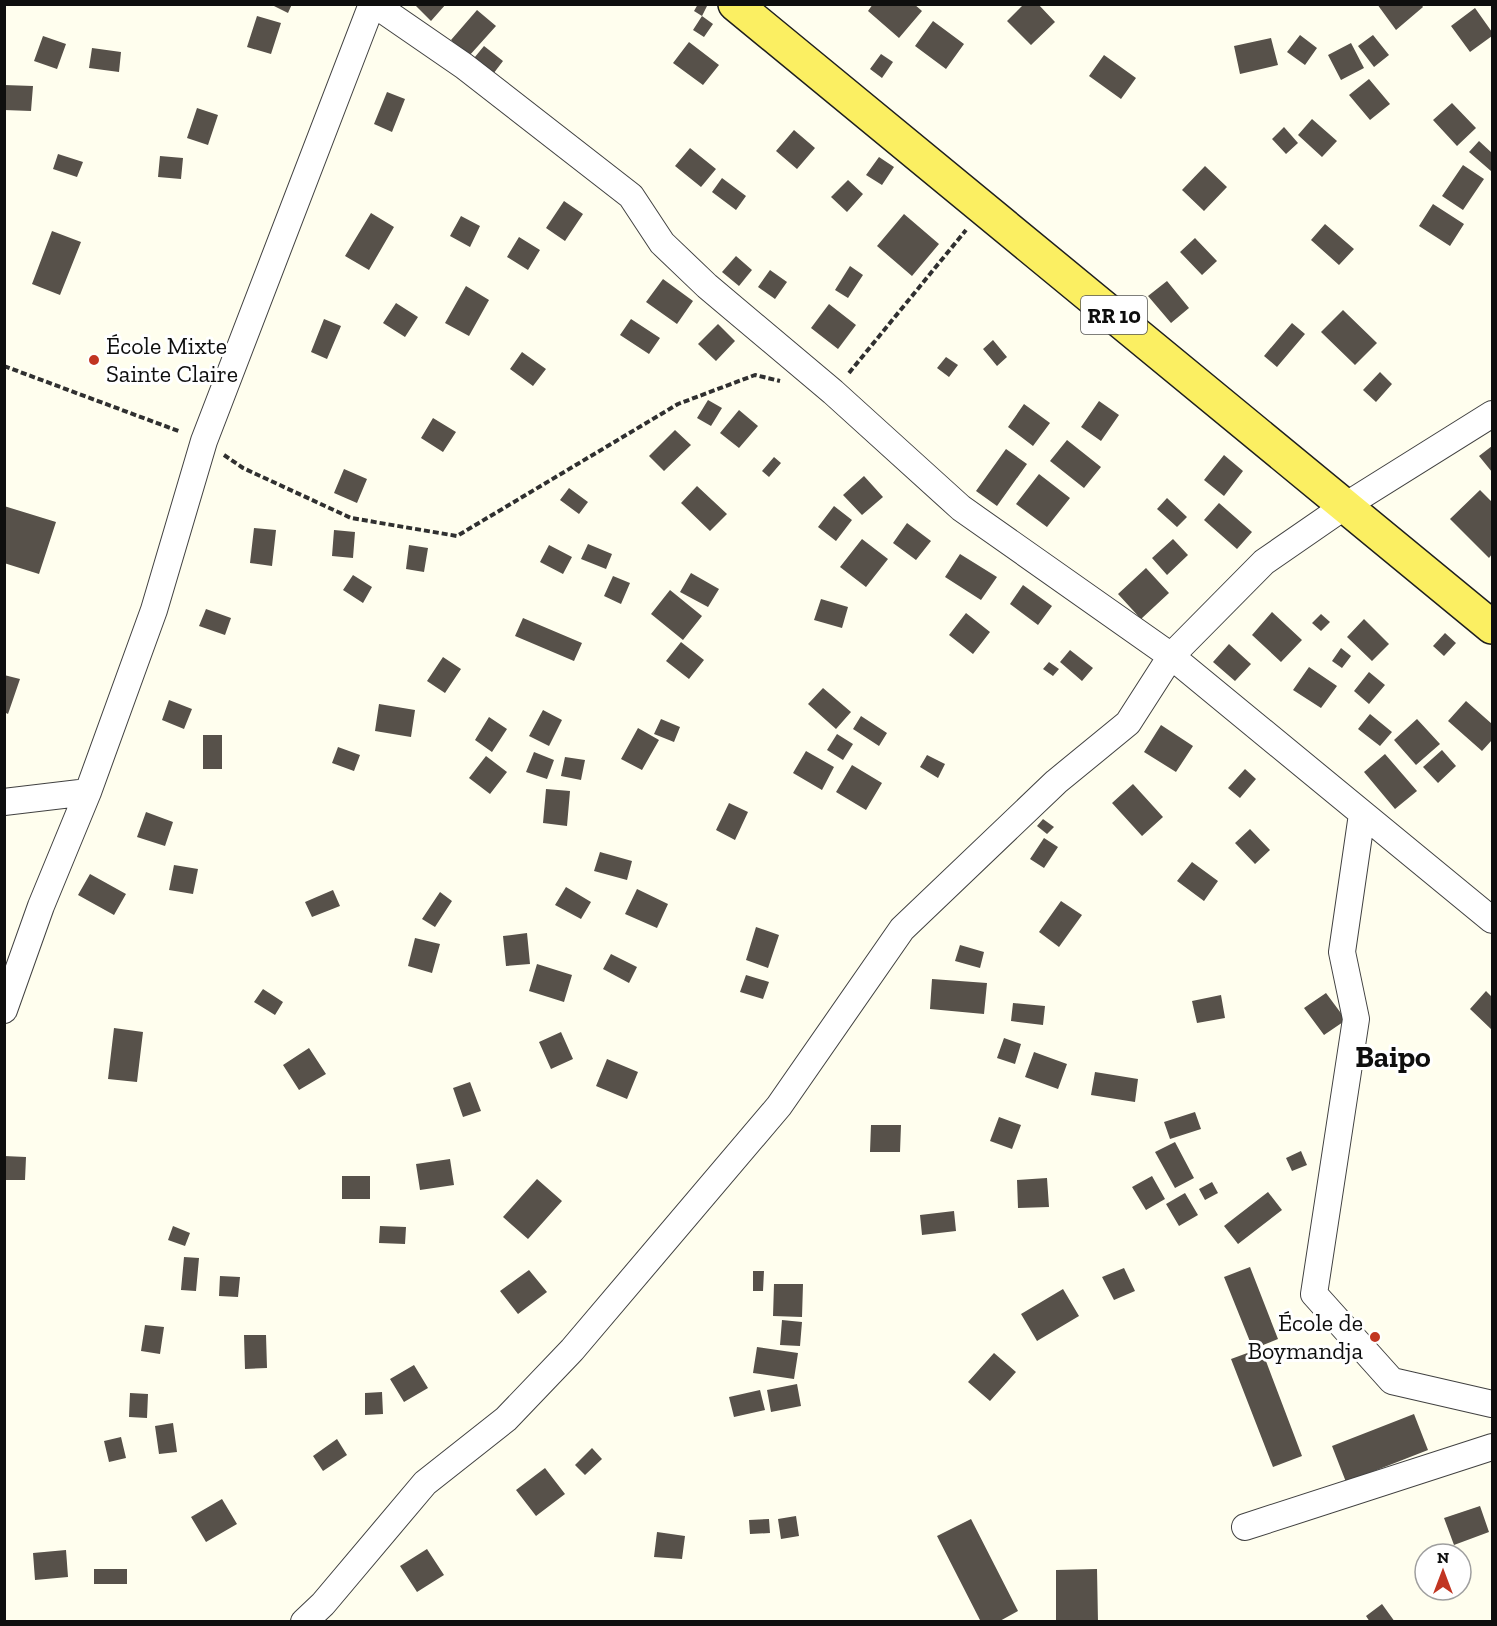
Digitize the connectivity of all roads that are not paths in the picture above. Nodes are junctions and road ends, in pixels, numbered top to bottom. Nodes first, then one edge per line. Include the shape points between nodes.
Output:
1 (373, 4) edge
2 (735, 4) edge
3 (1492, 414) edge
4 (1345, 506) junction
5 (1492, 627) edge
6 (1172, 656) junction
7 (88, 792) junction
8 (4, 802) edge
9 (1362, 814) junction
10 (1492, 920) edge
11 (4, 1010) edge
12 (1492, 1404) edge
13 (1492, 1447) edge
14 (1245, 1527) dead end
15 (304, 1622) edge

1 - 6 street via 464,66 631,196 662,243 707,286 833,392 961,508
1 - 7 street via 204,441 154,610
2 - 4 main road, RR 10
3 - 4 street
4 - 5 main road, RR 10
4 - 6 street via 1264,562
6 - 9 street
6 - 15 street via 1128,723 1039,798 902,929 779,1106 572,1350 506,1419 425,1483
7 - 8 street
7 - 11 street
9 - 10 street
9 - 12 street via 1342,952 1356,1019 1314,1294 1392,1381
13 - 14 street

